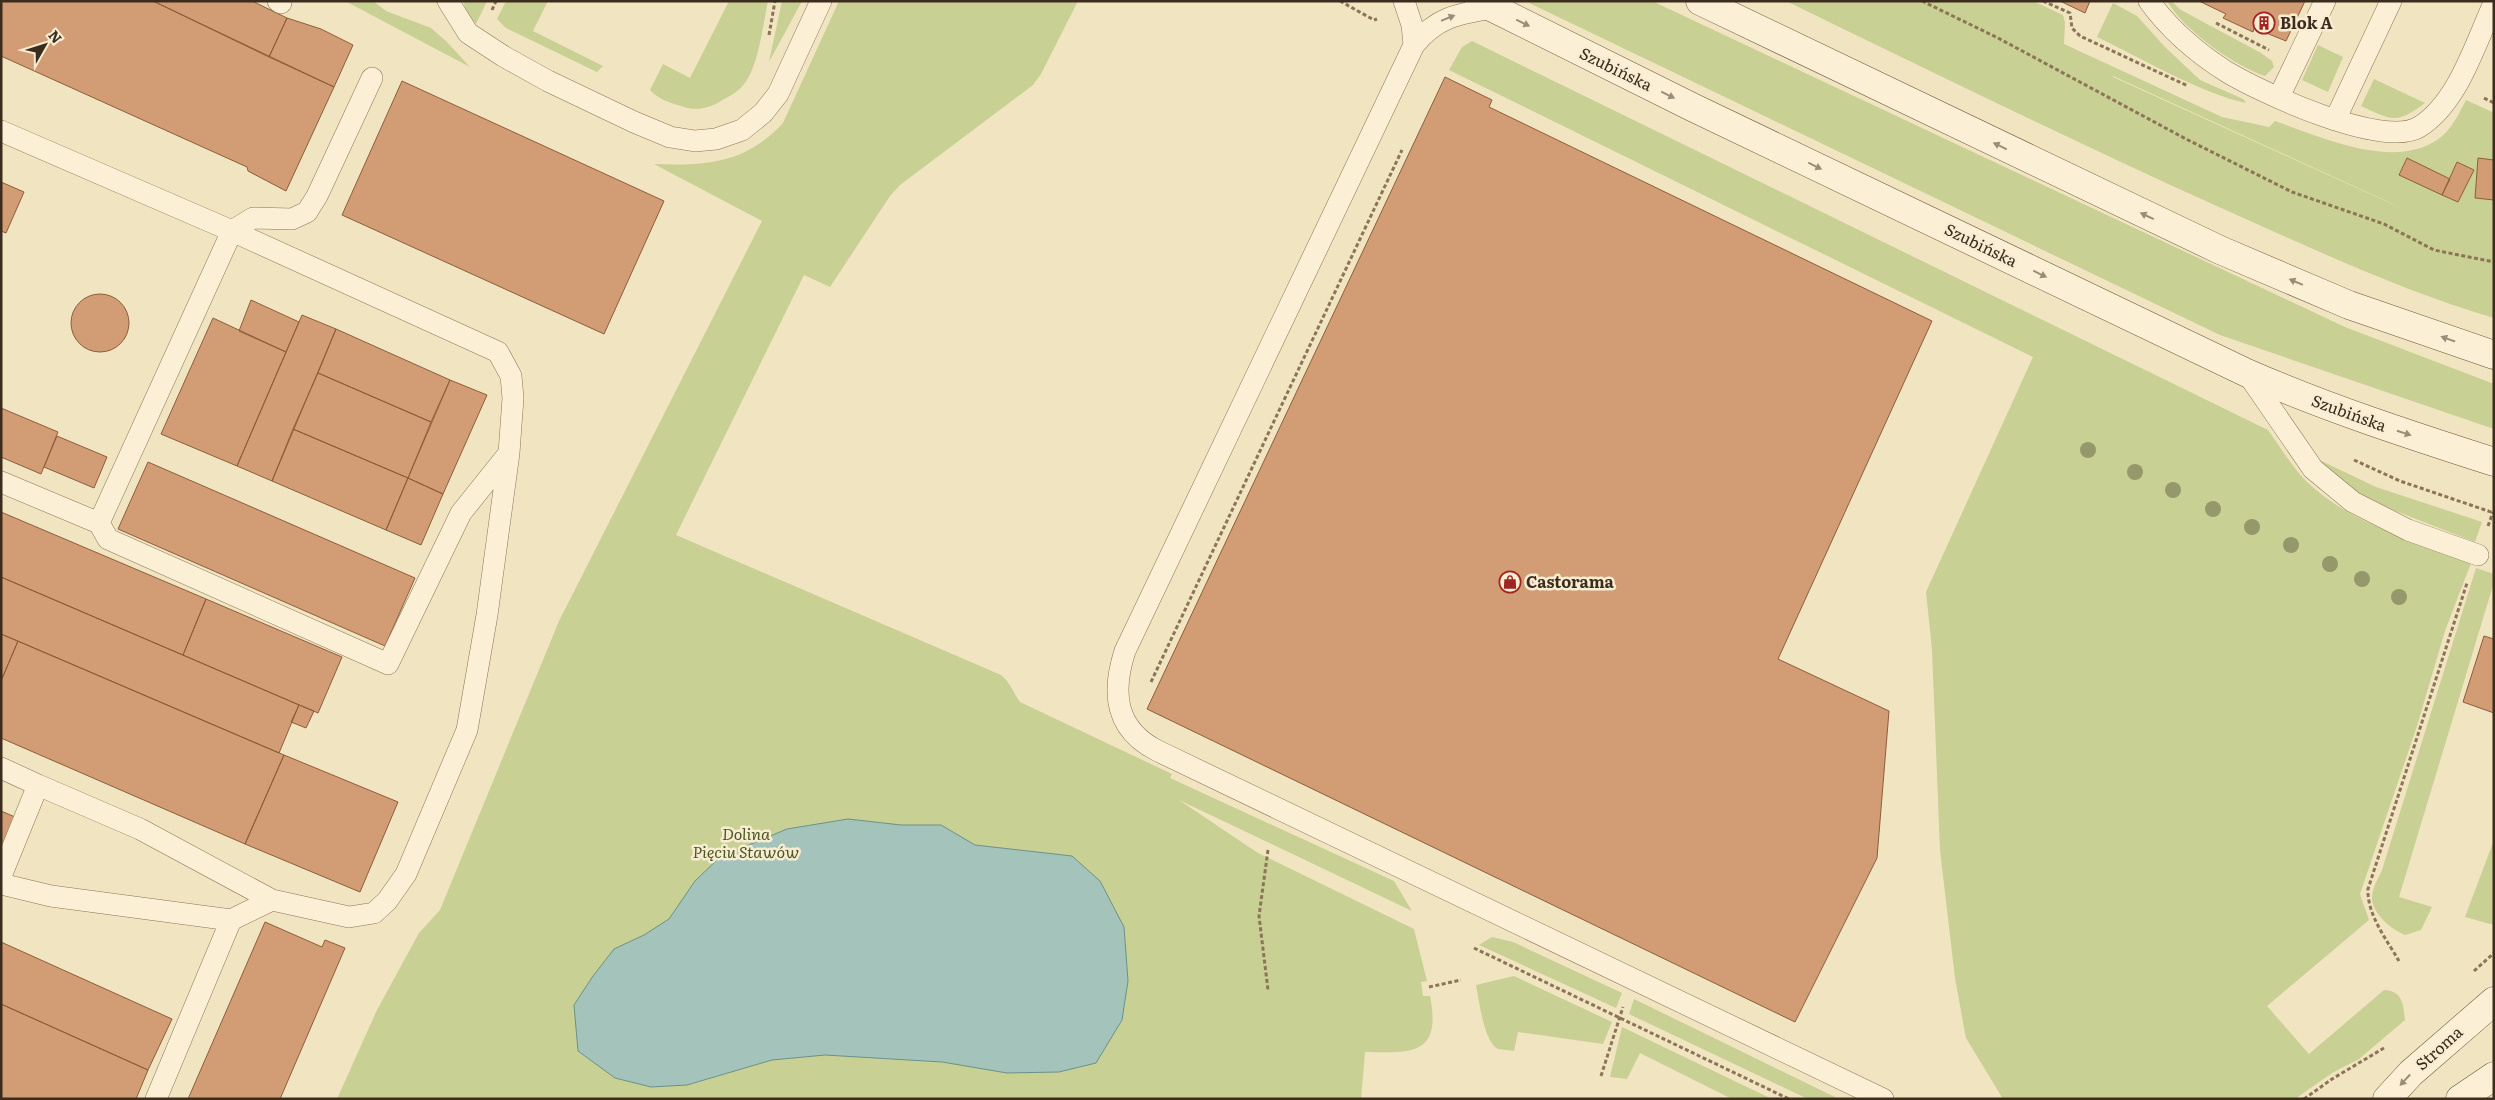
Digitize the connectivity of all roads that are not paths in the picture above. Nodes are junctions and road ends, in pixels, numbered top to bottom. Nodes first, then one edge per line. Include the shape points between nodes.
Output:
1 (448, 1) edge
2 (821, 1) edge
3 (1404, 1) edge
4 (1700, 1) edge
5 (2149, 1) edge
6 (2325, 1) edge
7 (2391, 1) edge
8 (2494, 3) edge
9 (1486, 5) edge
10 (1414, 45) junction
11 (372, 78) dead end
12 (2279, 97) junction
13 (2335, 120) junction
14 (1, 131) edge
15 (232, 231) junction
16 (2494, 355) edge
17 (2247, 373) junction
18 (509, 453) junction
19 (2494, 462) edge
20 (1, 482) edge
21 (99, 523) junction
22 (2478, 555) dead end
23 (1, 768) edge
24 (38, 785) junction
25 (1, 876) edge
26 (1, 884) edge
27 (272, 900) junction
28 (231, 920) junction
29 (2494, 1001) edge
30 (2494, 1076) edge
31 (156, 1099) edge
32 (1883, 1099) edge
33 (2387, 1099) edge
34 (2460, 1099) edge

1 - 2 lane via 468,33 503,56 634,122 670,137 695,141 716,139 742,130 763,112 778,94
3 - 10 lane
16 -> 4 main road via 2349,305 2220,250
5 - 12 lane via 2166,23 2213,62
6 - 12 lane
7 - 13 lane
8 - 13 lane via 2448,100 2431,119 2417,129 2393,133
10 -> 9 lane via 1424,32 1442,20
9 -> 17 main road, Szubińska
10 - 32 lane via 1125,651 1118,672 1124,722 1134,736 1158,751
11 - 15 lane via 307,212 292,219 253,218
12 - 13 lane
14 - 15 lane
15 - 18 lane via 498,352 511,376 513,398
15 - 21 lane
17 -> 19 main road, Szubińska via 2395,430
17 - 22 lane via 2313,469 2353,502 2408,530
18 - 21 lane via 461,513 388,664 108,540
18 - 27 lane via 487,615 467,730 406,874 374,914 348,917
20 - 21 lane
23 - 24 lane
24 - 25 lane
24 - 27 lane via 140,829
26 - 28 lane via 50,896
27 - 28 lane
28 - 31 lane
29 -> 33 main road, Stroma via 2418,1067
30 - 34 main road

